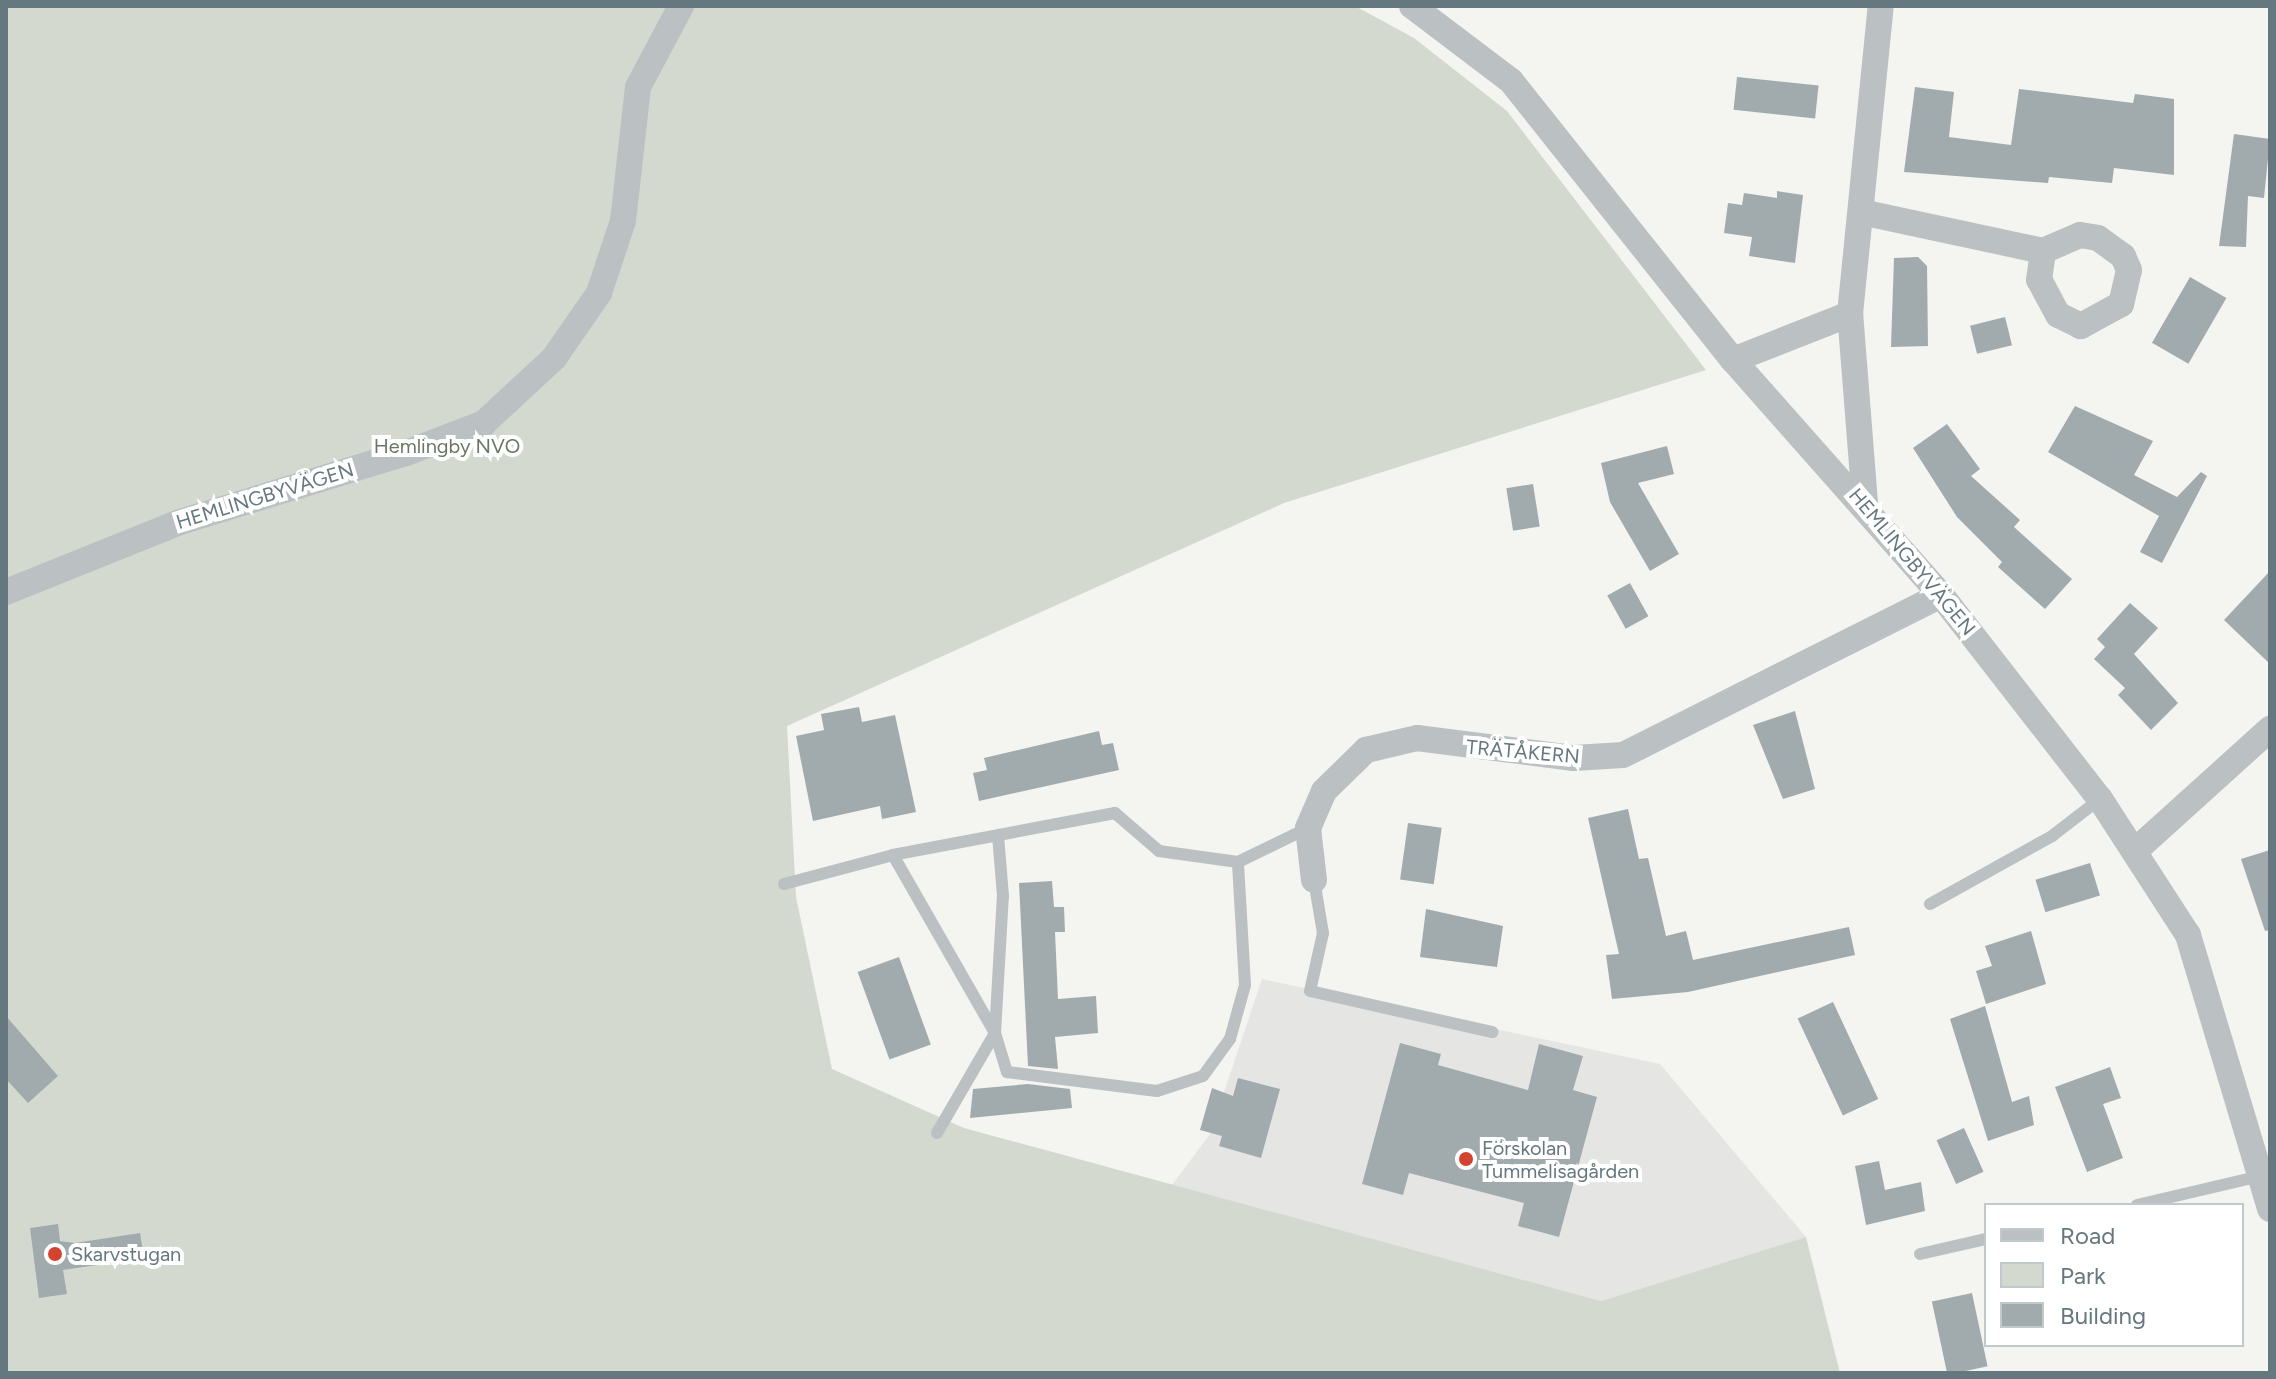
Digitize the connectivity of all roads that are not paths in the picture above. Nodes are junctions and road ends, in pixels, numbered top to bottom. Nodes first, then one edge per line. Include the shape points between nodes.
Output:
1 (681, 6) edge
2 (1412, 6) edge
3 (1881, 6) edge
4 (1861, 212) junction
5 (2043, 251) dead end
6 (1850, 314) junction
7 (1733, 360) junction
8 (1865, 503) junction
9 (6, 592) edge
10 (1941, 595) junction
11 (2270, 729) edge
12 (2100, 799) junction
13 (1308, 828) junction
14 (998, 835) junction
15 (2136, 850) junction
16 (893, 855) junction
17 (1238, 862) junction
18 (1314, 880) joint
19 (784, 884) dead end
20 (1930, 904) dead end
21 (1492, 1032) dead end
22 (995, 1033) junction
23 (937, 1133) dead end
24 (2261, 1176) junction
25 (2146, 1203) edge
26 (2270, 1209) edge
27 (1984, 1239) edge
28 (1920, 1254) dead end

1 - 9 street, HEMLINGBYVÄGEN via 638,87 623,221 599,293 554,358 484,423 406,453 180,522
2 - 7 street, HEMLINGBYVÄGEN via 1511,81
3 - 4 street
4 - 5 street
4 - 6 street
6 - 7 street
6 - 8 street
7 - 8 street, HEMLINGBYVÄGEN
8 - 10 street, HEMLINGBYVÄGEN
10 - 12 street, HEMLINGBYVÄGEN
10 - 13 street, TRÄTÅKERN via 1623,755 1574,758 1417,738 1366,750 1324,791
11 - 15 street
12 - 15 street, HEMLINGBYVÄGEN
12 - 20 lane via 2041,843
13 - 17 lane
13 - 18 street, TRÄTÅKERN
14 - 16 lane
14 - 17 lane via 1115,813 1159,851
14 - 22 lane via 1003,896
15 - 24 street, HEMLINGBYVÄGEN via 2188,935
16 - 19 lane
16 - 22 lane
17 - 22 lane via 1245,985 1230,1039 1203,1076 1157,1091 1007,1072
18 - 21 lane via 1323,933 1310,991
22 - 23 lane
24 - 25 lane
24 - 26 street, HEMLINGBYVÄGEN
27 - 28 lane

